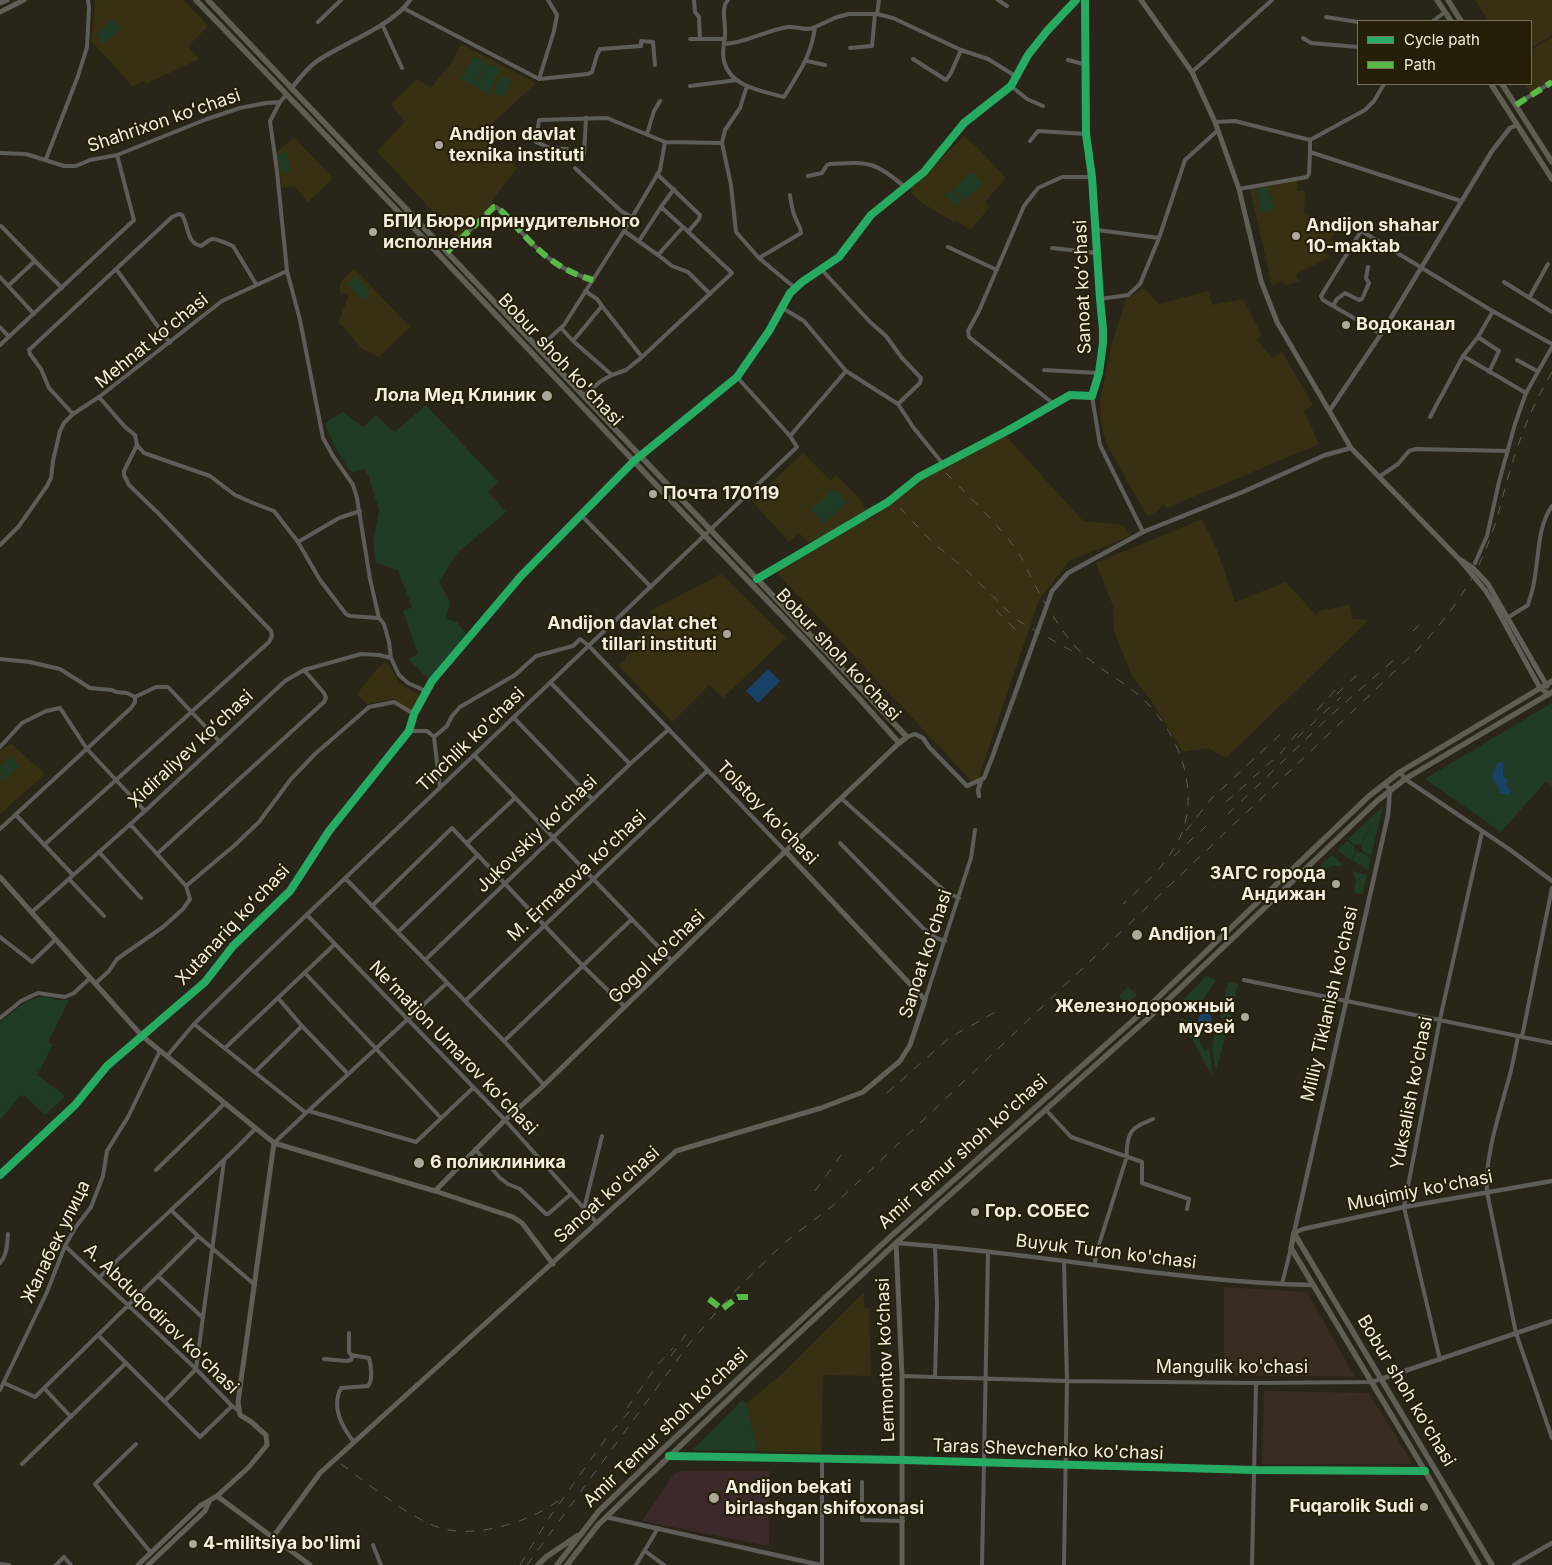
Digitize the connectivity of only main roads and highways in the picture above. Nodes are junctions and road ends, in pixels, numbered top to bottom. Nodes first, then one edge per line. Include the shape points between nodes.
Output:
1 (6, 0) edge
2 (24, 0) edge
3 (196, 0) edge
4 (208, 0) edge
5 (1141, 0) edge
6 (1437, 0) edge
7 (1448, 0) edge
8 (0, 3) edge
9 (0, 12) edge
10 (1450, 20) edge
11 (1460, 20) edge
12 (1492, 85) edge
13 (1503, 85) edge
14 (1525, 119) junction
15 (1517, 125) junction
16 (1552, 162) edge
17 (1551, 175) edge
18 (1505, 618) junction
19 (853, 679) junction
20 (1550, 682) edge
21 (848, 686) junction
22 (1540, 688) junction
23 (1550, 693) edge
24 (870, 696) junction
25 (864, 702) junction
26 (900, 743) junction
27 (786, 852) junction
28 (0, 877) edge
29 (925, 1000) joint
30 (1148, 1007) junction
31 (1154, 1013) junction
32 (274, 1144) junction
33 (435, 1191) junction
34 (890, 1237) junction
35 (896, 1243) junction
36 (553, 1264) junction
37 (217, 1496) junction
38 (210, 1502) junction
39 (581, 1533) junction
40 (274, 1537) junction
41 (143, 1564) edge
42 (310, 1565) edge
43 (538, 1565) edge
44 (557, 1565) edge
45 (567, 1565) edge
46 (902, 1565) edge
47 (1478, 1565) edge
48 (1492, 1565) edge

1 - 8 main road
2 - 9 main road
3 - 21 main road, Bobur shoh ko'chasi
4 - 19 main road, Bobur shoh ko'chasi
5 - 18 main road via 1192,72 1239,189 1270,307 1351,448 1459,559
6 - 10 main road
7 - 11 main road
12 - 15 main road
13 - 14 main road
14 - 15 main road
14 - 16 main road
15 - 17 main road
18 - 20 main road
18 - 22 main road
19 - 21 main road
19 - 24 main road, Bobur shoh ko'chasi
20 - 22 main road
20 - 23 main road
21 - 25 main road, Bobur shoh ko'chasi
22 - 23 main road
22 - 30 main road, Amir Temur shoh ko'chasi via 1384,784 1338,824
23 - 31 main road, Amir Temur shoh ko'chasi via 1390,789
24 - 25 main road
24 - 26 main road, Bobur shoh ko'chasi via 907,737
25 - 26 main road, Bobur shoh ko'chasi
26 - 27 main road, Gogol ko'chasi
27 - 29 main road, Tolstoy ko'chasi
27 - 33 main road, Gogol ko'chasi
28 - 32 main road via 142,1036
29 - 36 main road, Sanoat ko'chasi via 903,1057 863,1092 821,1108 676,1151
30 - 31 main road
30 - 34 main road, Amir Temur shoh ko'chasi
31 - 35 main road, Amir Temur shoh ko'chasi
32 - 33 main road
32 - 37 main road via 238,1410 266,1435 267,1442 248,1467
33 - 36 main road via 522,1223
34 - 35 main road
34 - 39 main road, Amir Temur shoh ko'chasi via 664,1448
35 - 45 main road, Amir Temur shoh ko'chasi via 606,1517
35 - 46 main road, Lermontov ko’chasi via 902,1376
36 - 40 main road, Sanoat ko'chasi via 320,1472
37 - 38 main road
37 - 40 main road
38 - 41 main road via 205,1511
38 - 41 main road via 200,1506
39 - 43 main road
39 - 44 main road, Amir Temur shoh ko'chasi
40 - 42 main road
47 - 48 main road, Bobur shoh ko'chasi via 1291,1248 1294,1233

